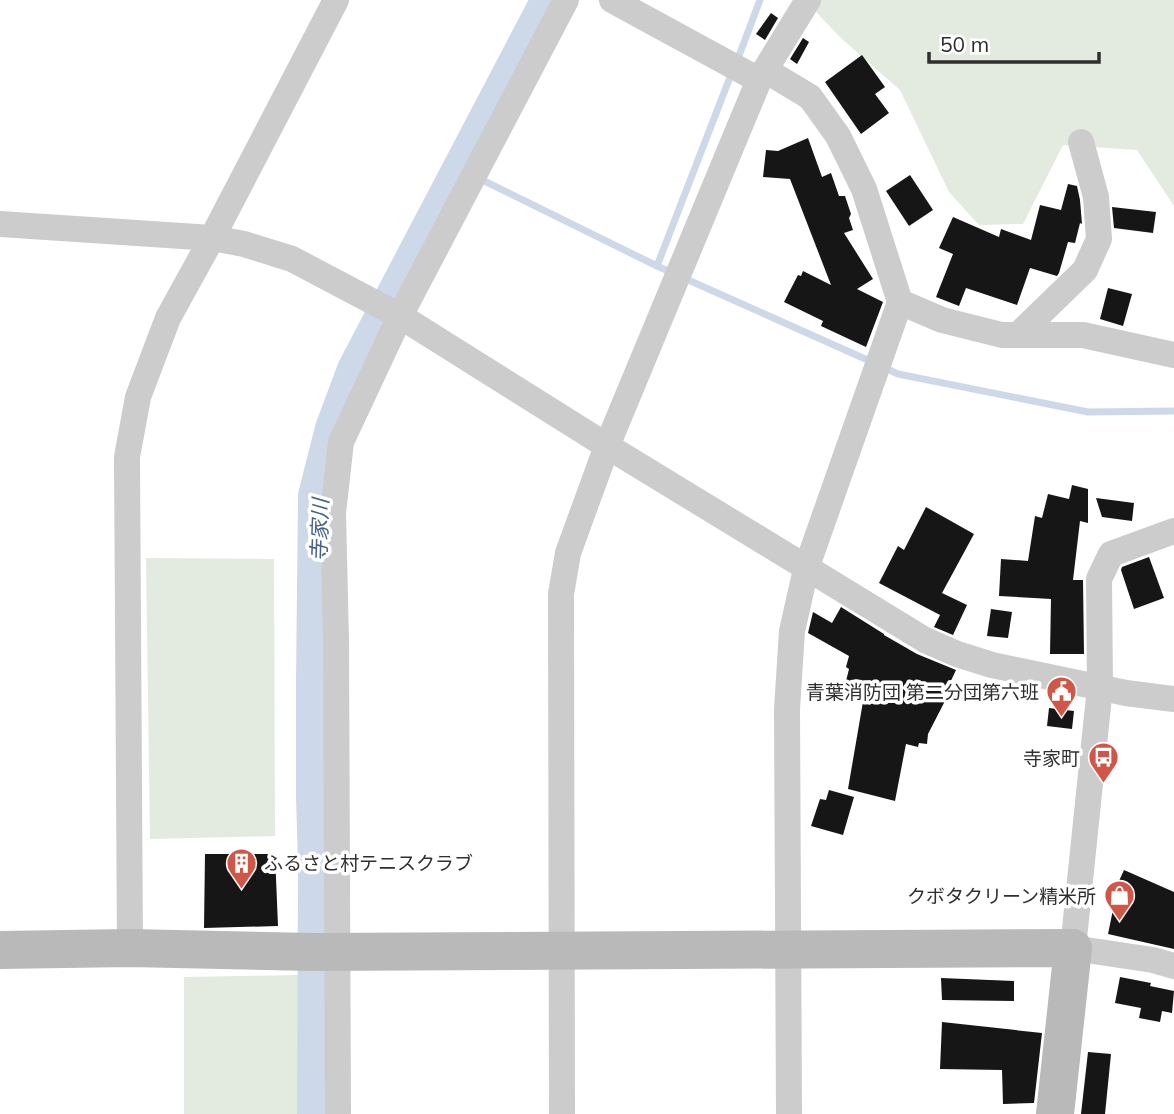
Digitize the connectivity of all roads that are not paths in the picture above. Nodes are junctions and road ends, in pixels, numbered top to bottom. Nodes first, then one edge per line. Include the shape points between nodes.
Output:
1 (336, 0) edge
2 (566, 0) edge
3 (612, 0) edge
4 (808, 0) edge
5 (762, 75) junction
6 (1081, 142) dead end
7 (0, 224) edge
8 (212, 238) junction
9 (900, 302) junction
10 (400, 316) junction
11 (1018, 334) junction
12 (1174, 355) edge
13 (607, 446) junction
14 (1174, 531) edge
15 (807, 569) junction
16 (1100, 687) junction
17 (1174, 699) edge
18 (130, 948) junction
19 (1073, 948) junction
20 (562, 949) junction
21 (0, 950) edge
22 (789, 950) junction
23 (325, 951) junction
24 (1174, 966) edge
25 (338, 1114) edge
26 (562, 1114) edge
27 (789, 1114) edge
28 (1055, 1114) edge

1 - 8 street
2 - 10 street
3 - 5 street
4 - 5 street
5 - 9 street via 810,97 838,136 864,189
5 - 13 street
6 - 11 street via 1096,197 1099,239 1085,270
7 - 8 street
8 - 10 street via 292,259
8 - 18 street via 168,318 138,397 127,457
9 - 11 street via 942,320 1002,335
9 - 15 street
10 - 13 street
10 - 23 street via 341,442 333,513 336,640
11 - 12 street via 1083,335
13 - 15 street
13 - 20 street via 568,553 561,594
14 - 16 street via 1111,554 1099,579
15 - 16 street via 925,640 957,654
15 - 22 street via 792,631 787,709
16 - 17 street
16 - 19 street
18 - 21 street
18 - 23 street
19 - 22 street
19 - 24 street
19 - 28 street
20 - 22 street
20 - 23 street
20 - 26 street
22 - 27 street
23 - 25 street

